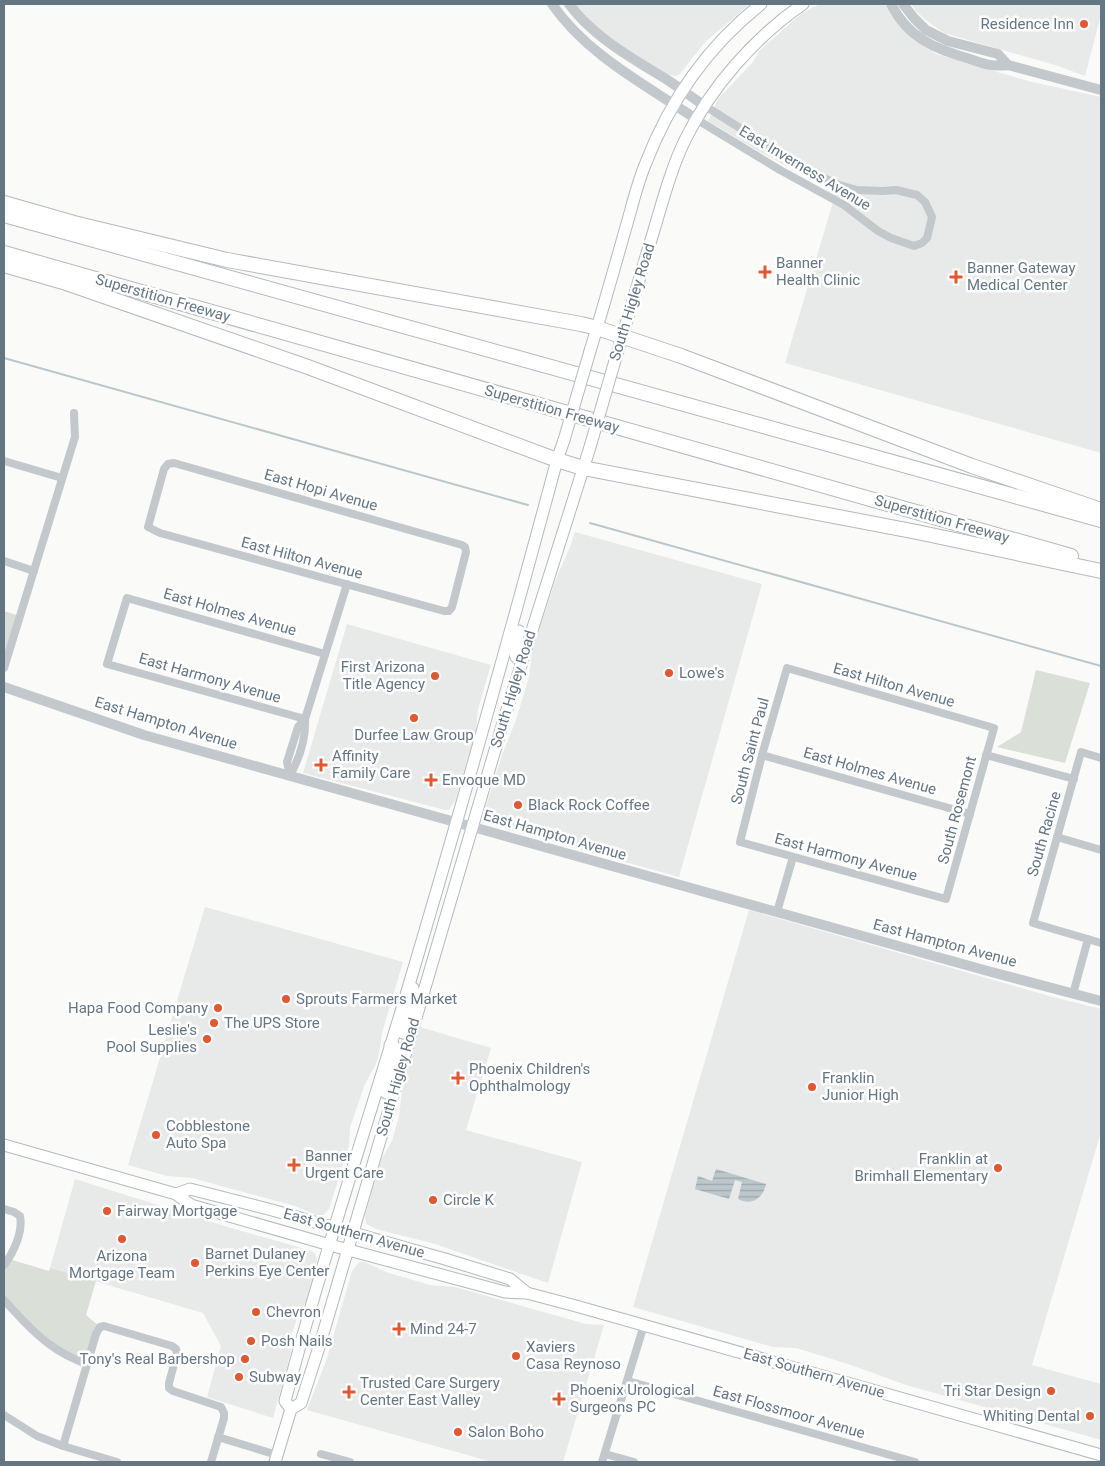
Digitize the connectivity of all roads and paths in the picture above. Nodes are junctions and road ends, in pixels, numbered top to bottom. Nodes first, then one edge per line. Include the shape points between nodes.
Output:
1 (552, 4) edge
2 (569, 4) edge
3 (761, 4) edge
4 (803, 4) edge
5 (891, 4) edge
6 (903, 4) edge
7 (1008, 65) junction
8 (683, 90) junction
9 (1101, 90) edge
10 (674, 104) junction
11 (700, 112) junction
12 (4, 203) edge
13 (4, 215) edge
14 (4, 253) edge
15 (4, 265) edge
16 (597, 328) junction
17 (623, 336) junction
18 (74, 412) dead end
19 (557, 460) junction
20 (4, 461) edge
21 (583, 468) junction
22 (62, 478) junction
23 (1101, 510) edge
24 (1101, 520) edge
25 (148, 527) joint
26 (4, 561) edge
27 (1101, 564) edge
28 (529, 566) junction
29 (34, 571) junction
30 (1101, 571) edge
31 (346, 584) junction
32 (450, 611) joint
33 (326, 654) junction
34 (522, 662) junction
35 (107, 664) joint
36 (4, 668) edge
37 (787, 668) joint
38 (4, 687) edge
39 (305, 719) junction
40 (994, 728) joint
41 (292, 748) junction
42 (300, 751) junction
43 (762, 754) junction
44 (986, 755) junction
45 (1101, 758) edge
46 (290, 775) junction
47 (1074, 779) junction
48 (970, 814) junction
49 (456, 822) junction
50 (472, 827) junction
51 (1057, 837) junction
52 (740, 842) joint
53 (1101, 850) edge
54 (793, 857) junction
55 (946, 899) joint
56 (777, 912) junction
57 (1088, 939) junction
58 (1101, 943) edge
59 (410, 979) junction
60 (1073, 994) junction
61 (1101, 1001) edge
62 (408, 1043) junction
63 (390, 1045) junction
64 (386, 1117) junction
65 (4, 1144) edge
66 (176, 1194) junction
67 (4, 1209) edge
68 (335, 1228) junction
69 (353, 1233) junction
70 (330, 1246) junction
71 (348, 1250) junction
72 (4, 1265) edge
73 (527, 1293) junction
74 (4, 1300) edge
75 (644, 1325) junction
76 (87, 1364) junction
77 (628, 1381) junction
78 (291, 1409) junction
79 (4, 1415) edge
80 (218, 1437) junction
81 (62, 1446) junction
82 (321, 1454) dead end
83 (1101, 1455) edge
84 (276, 1458) edge
85 (604, 1458) edge
86 (117, 1462) edge
87 (211, 1462) edge
88 (350, 1462) edge
89 (634, 1462) edge
90 (915, 1462) edge

1 - 10 street, East Inverness Avenue via 586,42 617,67
2 - 8 street, East Inverness Avenue via 609,43
3 - 8 main road, South Higley Road via 717,45
4 - 11 main road, South Higley Road via 745,55
5 - 7 street via 912,31 933,47 994,66
6 - 7 street via 926,30 948,41 998,54
7 - 9 street
8 - 10 main road, South Higley Road
8 - 11 street, East Inverness Avenue
10 - 11 street, East Inverness Avenue
10 - 16 main road, South Higley Road via 639,184
11 - 11 street, East Inverness Avenue via 780,170 844,205 878,231 914,246 927,238 932,217 925,202 917,195 896,190 857,190 836,184
11 - 17 main road, South Higley Road via 668,181
12 - 16 highway via 227,260
13 - 24 highway
14 - 27 highway, Superstition Freeway
15 - 19 highway via 63,282 308,367
16 - 17 highway
16 - 19 main road, South Higley Road, bridge
17 - 21 main road, South Higley Road, bridge
17 - 23 highway via 972,466
18 - 22 street via 75,437
19 - 21 highway
19 - 28 main road, South Higley Road
20 - 22 street
21 - 30 highway
21 - 34 main road, South Higley Road
22 - 29 street
25 - 31 street, East Hilton Avenue
25 - 32 street, East Hopi Avenue via 164,469 174,463 462,544 466,552
26 - 29 street
28 - 34 main road via 531,587 515,648 516,657
28 - 49 main road, South Higley Road
29 - 36 street
31 - 32 street, East Hilton Avenue
31 - 33 street
33 - 35 street, East Holmes Avenue via 127,598
33 - 39 street
34 - 50 main road, South Higley Road
35 - 39 street, East Harmony Avenue
37 - 40 street, East Hilton Avenue
37 - 43 street, South Saint Paul
38 - 46 street, East Hampton Avenue via 144,735
39 - 41 street via 298,727
39 - 42 street
40 - 44 street, South Rosemont
41 - 42 street
41 - 46 street via 288,762
42 - 46 street
43 - 48 street, East Holmes Avenue
43 - 52 street, South Saint Paul
44 - 47 street
44 - 48 street, South Rosemont
45 - 47 street, South Racine via 1081,752
46 - 49 street, East Hampton Avenue
47 - 51 street, South Racine
48 - 55 street, South Rosemont
49 - 50 street, East Hampton Avenue
49 - 59 main road, South Higley Road
50 - 56 street, East Hampton Avenue
50 - 62 main road, South Higley Road
51 - 53 street
51 - 57 street, South Racine via 1033,924
52 - 54 street, East Harmony Avenue
54 - 55 street, East Harmony Avenue
54 - 56 street
56 - 60 street, East Hampton Avenue
57 - 58 street
57 - 60 street
59 - 62 main road via 414,993 402,1034
59 - 63 main road, South Higley Road
60 - 61 street, East Hampton Avenue
62 - 64 main road, South Higley Road
63 - 64 main road via 394,1046 396,1053 385,1097
63 - 68 main road, South Higley Road
64 - 69 main road, South Higley Road
65 - 66 main road, East Southern Avenue
66 - 68 main road, East Southern Avenue via 190,1189
66 - 70 main road, East Southern Avenue via 191,1205
67 - 72 street via 20,1216 21,1224
68 - 69 main road, East Southern Avenue
68 - 70 main road, South Higley Road
69 - 71 main road, South Higley Road
69 - 73 main road, East Southern Avenue via 510,1279
70 - 71 main road, East Southern Avenue
70 - 78 main road, South Higley Road via 285,1401
71 - 73 main road, East Southern Avenue via 505,1292
71 - 78 main road, South Higley Road via 301,1403
73 - 75 main road, East Southern Avenue
74 - 76 street via 47,1343
75 - 77 street
75 - 83 main road, East Southern Avenue
76 - 80 street via 96,1334 104,1326 172,1346 177,1353 169,1388 223,1409 224,1418
76 - 81 street
77 - 85 street
77 - 90 street, East Flossmoor Avenue
78 - 84 main road, South Higley Road
79 - 81 street via 37,1436
80 - 84 street
80 - 87 street
81 - 86 street
82 - 88 street
85 - 89 street

